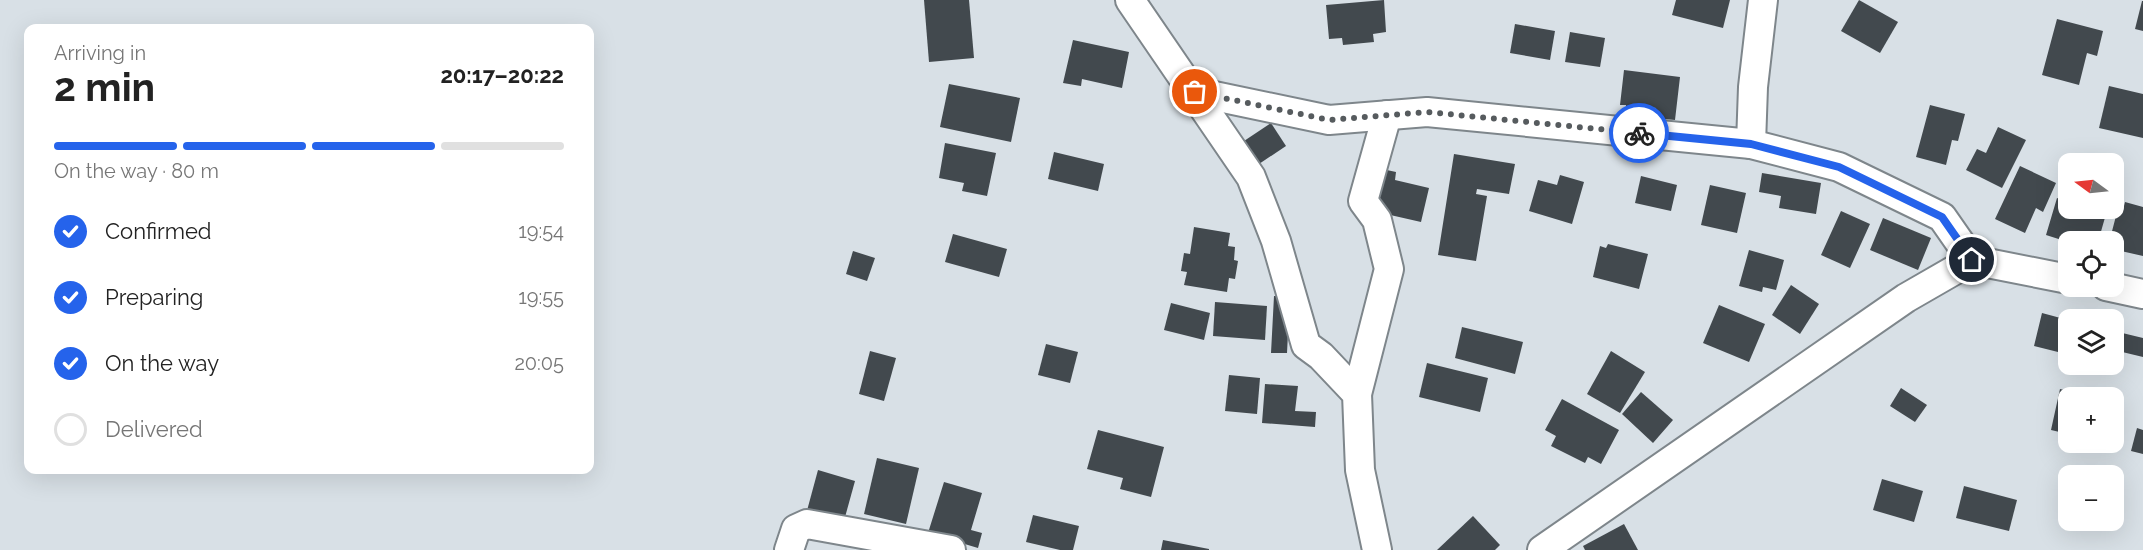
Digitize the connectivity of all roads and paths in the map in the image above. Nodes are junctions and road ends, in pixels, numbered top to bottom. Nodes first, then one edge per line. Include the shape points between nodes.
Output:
1 (1130, 0) edge
2 (1763, 0) edge
3 (1195, 92) junction
4 (1387, 115) junction
5 (1751, 144) junction
6 (1972, 260) junction
7 (2058, 277) edge
8 (2124, 290) edge
9 (2143, 294) edge
10 (1357, 394) junction
11 (789, 550) edge
12 (951, 550) edge
13 (1377, 550) edge
14 (1542, 550) edge

1 - 3 street
2 - 5 street
3 - 4 street via 1329,120
3 - 10 street via 1251,177 1276,241 1306,345
4 - 5 street via 1427,112
4 - 10 street via 1363,201 1377,220 1389,269
5 - 6 street via 1839,167 1942,217
6 - 7 street
6 - 14 street via 1906,298
8 - 9 street
10 - 13 street via 1360,470
11 - 12 street via 796,529 807,524

